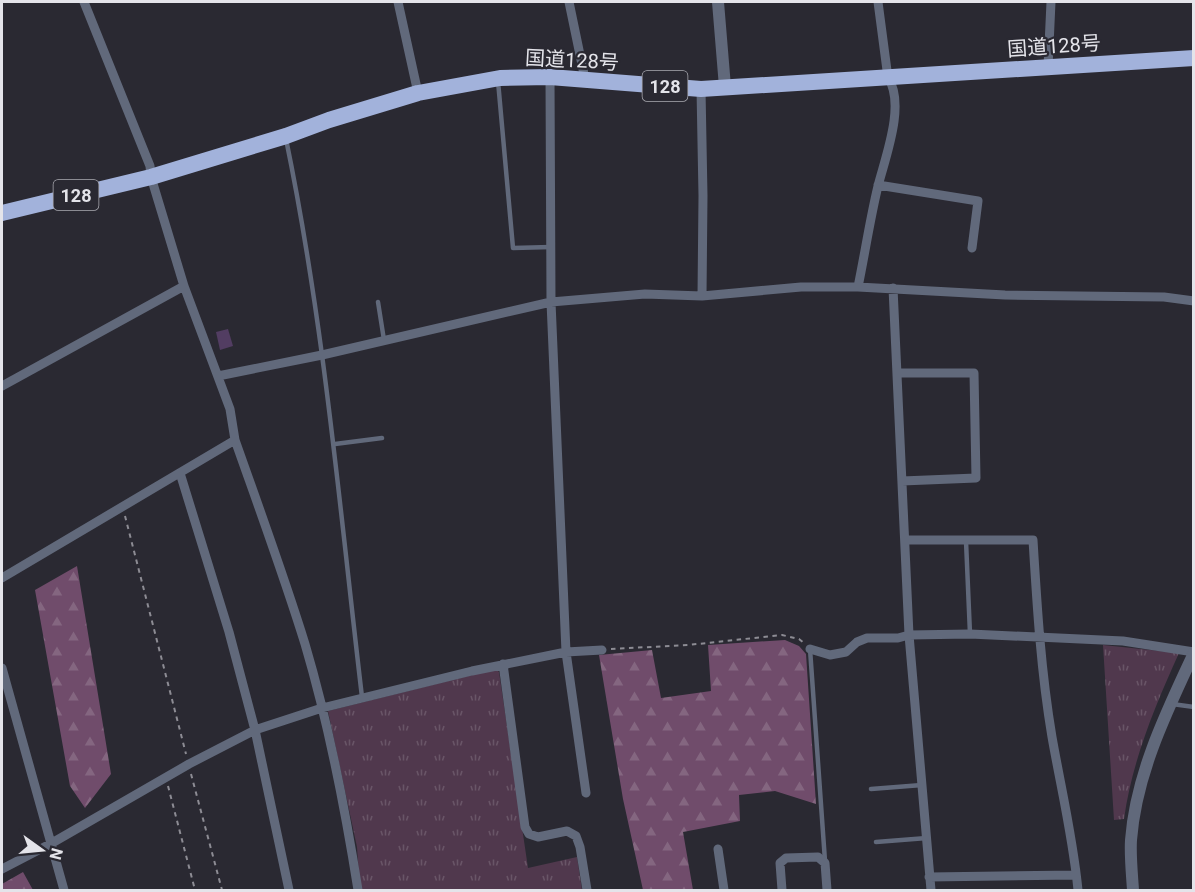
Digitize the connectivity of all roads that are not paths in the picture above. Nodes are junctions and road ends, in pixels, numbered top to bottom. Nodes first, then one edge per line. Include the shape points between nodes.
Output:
1 (84, 2) edge
2 (398, 2) edge
3 (569, 2) edge
4 (718, 2) edge
5 (878, 2) edge
6 (1051, 2) edge
7 (1194, 58) edge
8 (1048, 67) junction
9 (550, 77) junction
10 (888, 78) junction
11 (498, 79) junction
12 (585, 79) junction
13 (725, 87) junction
14 (701, 89) junction
15 (418, 93) junction
16 (286, 136) junction
17 (151, 177) junction
18 (878, 185) junction
19 (2, 213) edge
20 (551, 247) junction
21 (972, 248) dead end
22 (184, 286) junction
23 (858, 287) junction
24 (893, 288) junction
25 (702, 296) junction
26 (1194, 301) edge
27 (378, 302) dead end
28 (551, 302) junction
29 (384, 340) junction
30 (322, 354) junction
31 (897, 373) junction
32 (218, 375) junction
33 (2, 386) edge
34 (382, 438) dead end
35 (235, 441) junction
36 (335, 444) junction
37 (180, 473) junction
38 (902, 481) junction
39 (905, 540) junction
40 (966, 541) junction
41 (2, 578) edge
42 (970, 634) junction
43 (909, 635) junction
44 (1039, 638) junction
45 (810, 649) joint
46 (602, 650) road end
47 (566, 652) junction
48 (1194, 653) edge
49 (503, 664) junction
50 (2, 668) edge
51 (362, 697) junction
52 (1170, 704) junction
53 (1194, 707) edge
54 (322, 708) junction
55 (255, 730) junction
56 (921, 785) junction
57 (871, 789) dead end
58 (586, 793) dead end
59 (927, 838) junction
60 (876, 842) dead end
61 (52, 843) junction
62 (718, 849) dead end
63 (825, 863) junction
64 (2, 869) edge
65 (1076, 875) junction
66 (929, 877) junction
67 (64, 891) edge
68 (289, 891) edge
69 (358, 891) edge
70 (586, 891) edge
71 (724, 891) edge
72 (782, 891) edge
73 (827, 891) edge
74 (931, 891) edge
75 (1078, 891) edge
76 (1133, 891) edge

1 - 17 street
2 - 15 street
3 - 12 street
4 - 13 street
5 - 10 street
6 - 8 street
7 - 8 highway, 国道128号 / 128
8 - 10 highway, 国道128号 / 128
9 - 11 highway, 国道128号 / 128
9 - 12 highway, 国道128号 / 128
9 - 20 street
10 - 13 highway, 国道128号 / 128
10 - 18 street via 893,95 891,141
11 - 15 highway, 国道128号 / 128
11 - 20 lane via 513,248
12 - 14 highway, 国道128号 / 128
13 - 14 highway, 国道128号 / 128
14 - 25 street
15 - 16 highway, 国道128号 / 128
16 - 17 highway, 国道128号 / 128
16 - 30 lane
17 - 19 highway, 国道128号 / 128
17 - 22 street
18 - 21 street via 978,201
18 - 23 street
20 - 28 street
22 - 32 street
22 - 33 street
23 - 24 street
23 - 25 street via 801,287
24 - 26 street
24 - 31 street
25 - 28 street via 645,294
27 - 29 lane
28 - 29 street
28 - 47 street
29 - 30 street
30 - 32 street
30 - 36 lane
31 - 38 street
31 - 38 street via 974,373 976,478
32 - 35 street via 230,409
34 - 36 lane
35 - 37 street
35 - 54 street via 305,645
36 - 51 lane
37 - 41 street
37 - 55 street
38 - 39 street
39 - 40 street
39 - 43 street
40 - 42 lane
40 - 44 street via 1033,540
42 - 43 street
42 - 44 street
43 - 45 street via 867,638 846,652 830,655
43 - 56 street
44 - 48 street via 1123,641
44 - 65 street
45 - 63 lane
46 - 47 street
47 - 49 street
47 - 58 street
48 - 52 street
49 - 51 street
49 - 70 street via 525,827 529,834 538,837 567,831 576,836
50 - 61 street
51 - 54 street
52 - 53 lane
52 - 76 street via 1136,805 1131,842
54 - 55 street
54 - 69 street
55 - 61 street
55 - 68 street
56 - 57 lane
56 - 59 street
59 - 60 lane
59 - 66 street
61 - 64 street
61 - 67 street
62 - 71 street
63 - 72 street via 818,857 786,858 780,863
63 - 73 street
65 - 66 street
65 - 75 street
66 - 74 street

